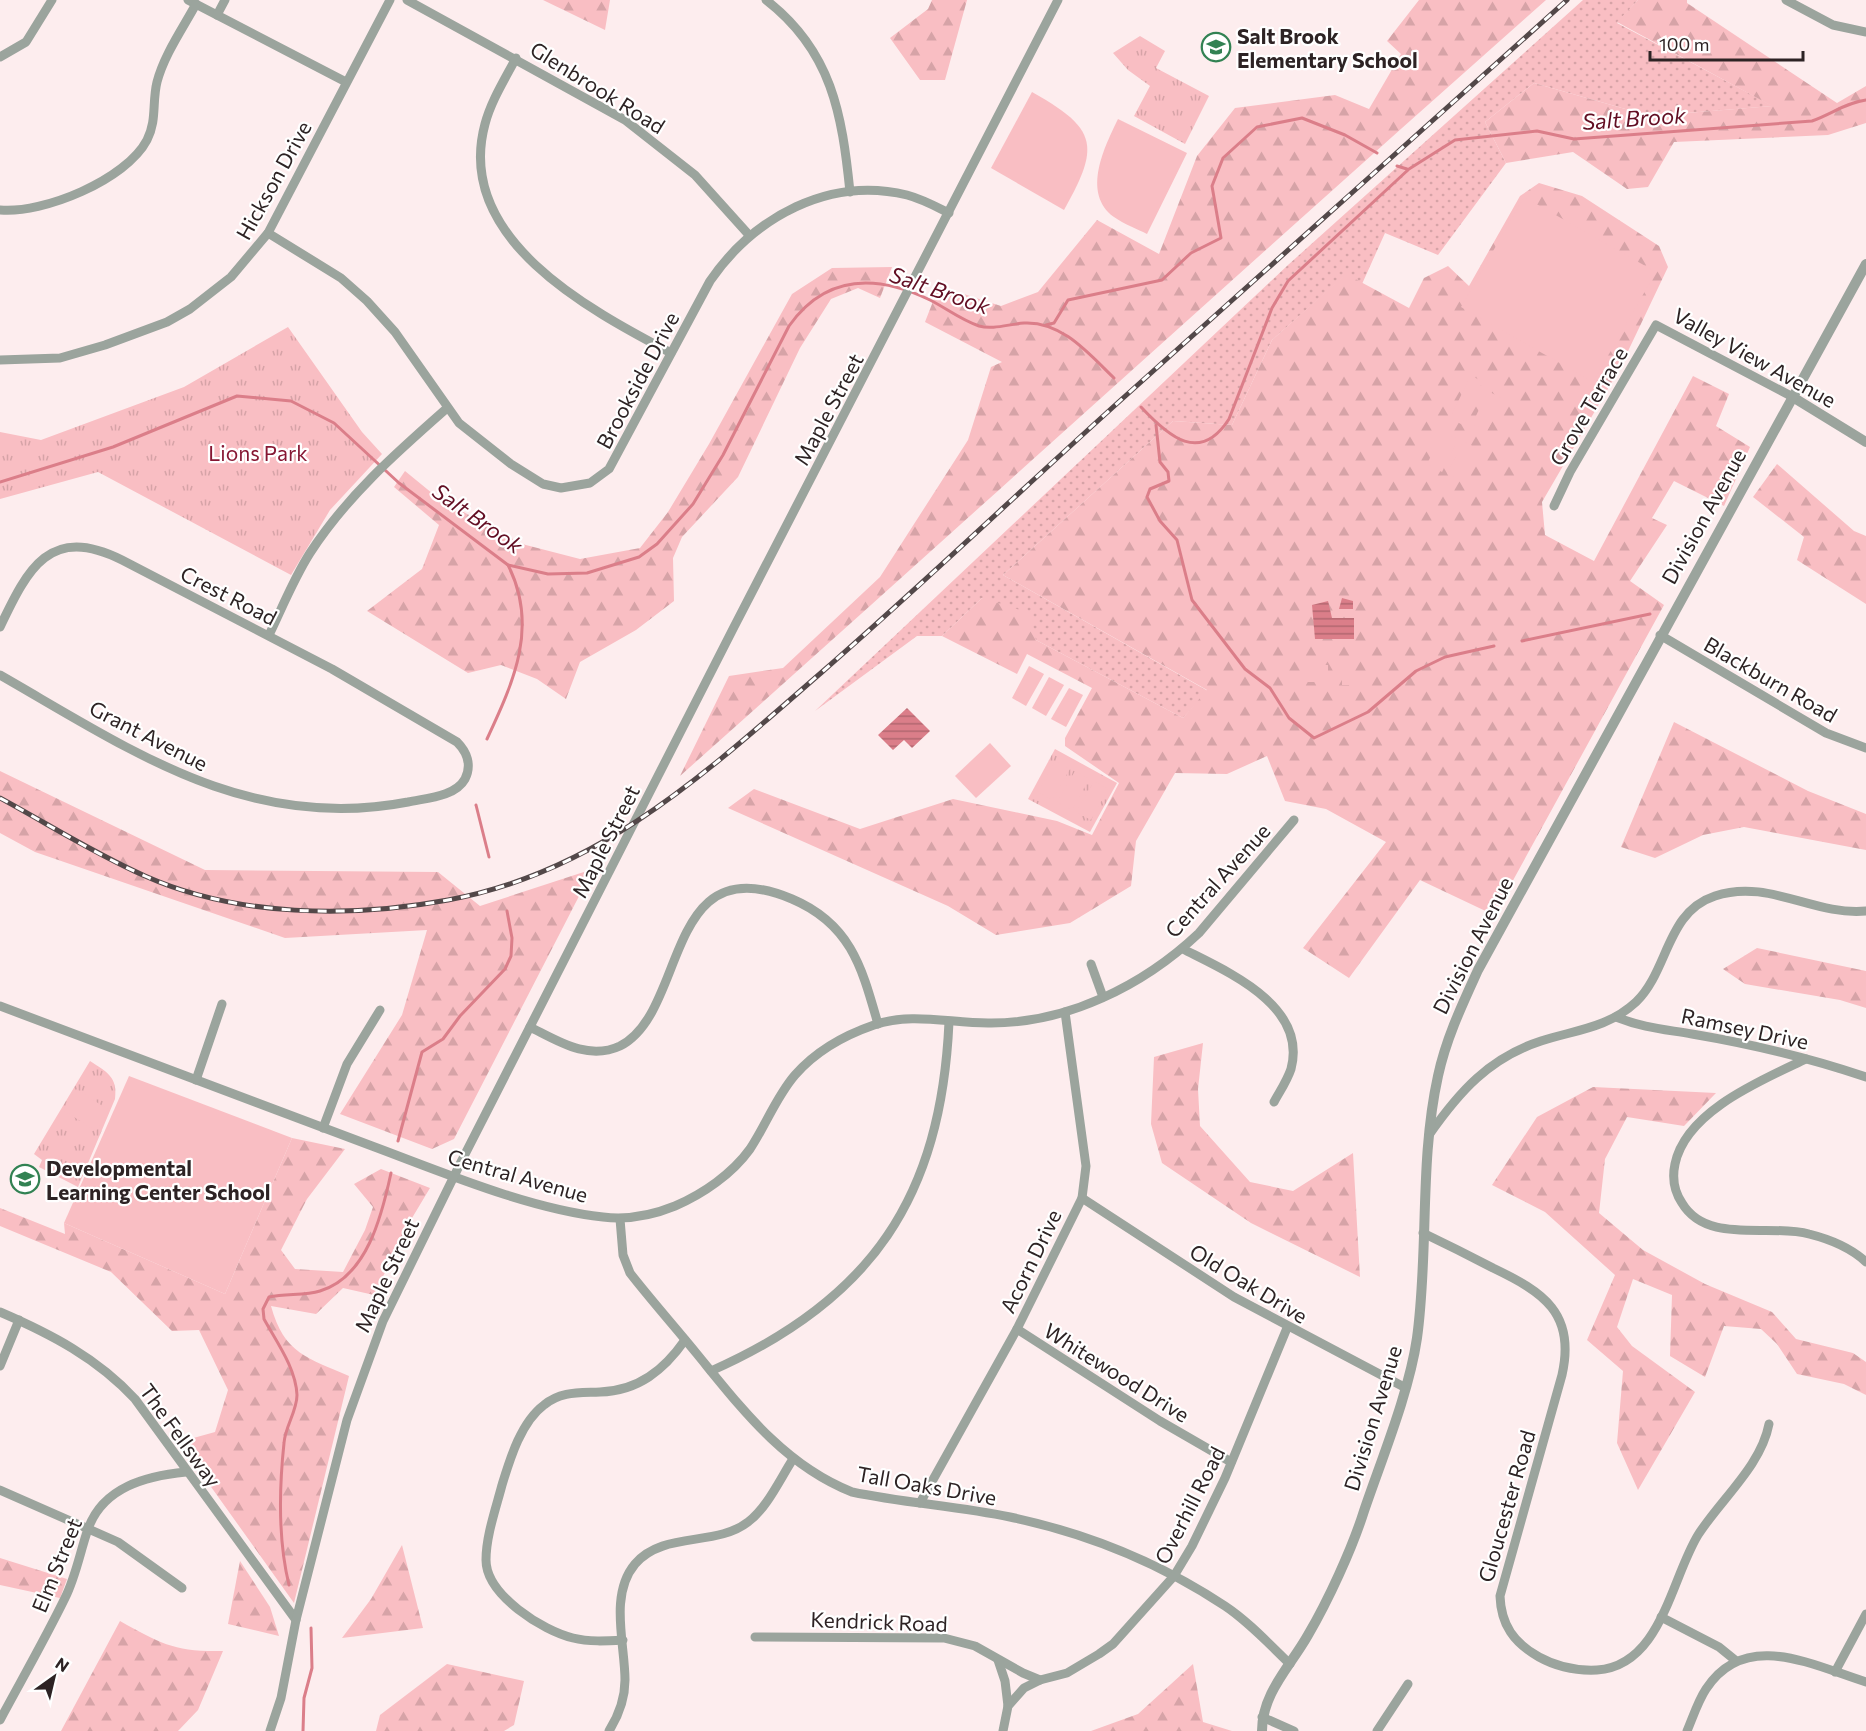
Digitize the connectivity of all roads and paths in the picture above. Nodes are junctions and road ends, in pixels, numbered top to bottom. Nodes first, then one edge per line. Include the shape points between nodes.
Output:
1 (52, 0) edge
2 (225, 0) edge
3 (390, 0) edge
4 (407, 0) edge
5 (766, 0) edge
6 (1058, 0) edge
7 (1786, 0) edge
8 (192, 2) edge
9 (217, 15) junction
10 (1866, 32) edge
11 (0, 57) edge
12 (516, 58) junction
13 (346, 82) junction
14 (850, 192) junction
15 (0, 210) edge
16 (949, 213) junction
17 (268, 232) junction
18 (748, 235) junction
19 (1866, 264) edge
20 (1656, 325) joint
21 (671, 352) junction
22 (0, 360) edge
23 (1791, 396) junction
24 (446, 409) junction
25 (1866, 442) edge
26 (1554, 506) dead end
27 (0, 627) edge
28 (269, 635) junction
29 (1660, 635) junction
30 (0, 675) edge
31 (462, 747) joint
32 (1866, 748) edge
33 (1294, 820) dead end
34 (1866, 911) edge
35 (1183, 949) junction
36 (1091, 964) dead end
37 (1103, 997) junction
38 (222, 1004) dead end
39 (0, 1006) edge
40 (380, 1010) dead end
41 (1065, 1012) junction
42 (1616, 1017) junction
43 (949, 1022) junction
44 (878, 1024) junction
45 (530, 1027) junction
46 (1806, 1059) junction
47 (1866, 1077) edge
48 (196, 1080) junction
49 (1274, 1102) dead end
50 (323, 1128) junction
51 (1429, 1135) junction
52 (453, 1177) junction
53 (1082, 1198) junction
54 (621, 1218) junction
55 (1423, 1233) junction
56 (1866, 1262) edge
57 (0, 1312) edge
58 (19, 1320) junction
59 (1287, 1328) junction
60 (1017, 1329) junction
61 (685, 1340) junction
62 (0, 1366) edge
63 (711, 1371) junction
64 (1404, 1387) junction
65 (1769, 1424) dead end
66 (793, 1459) junction
67 (1231, 1462) junction
68 (186, 1472) junction
69 (0, 1490) edge
70 (920, 1503) junction
71 (88, 1528) junction
72 (1174, 1576) junction
73 (182, 1588) dead end
74 (1866, 1614) edge
75 (1661, 1617) junction
76 (297, 1620) junction
77 (755, 1637) dead end
78 (623, 1640) junction
79 (998, 1660) junction
80 (1735, 1660) junction
81 (1290, 1664) junction
82 (1835, 1672) junction
83 (1040, 1680) junction
84 (1866, 1682) edge
85 (1408, 1684) dead end
86 (1008, 1706) junction
87 (1262, 1717) junction
88 (0, 1720) edge
89 (270, 1731) edge
90 (609, 1731) edge
91 (1003, 1731) edge
92 (1262, 1731) edge
93 (1294, 1731) edge
94 (1377, 1731) edge
95 (1687, 1731) edge

1 - 11 street via 26,42
2 - 9 street
3 - 13 street, Hickson Drive
4 - 12 street, Glenbrook Road
5 - 14 street via 803,38 826,76 841,119
6 - 16 street, Maple Street
7 - 10 street via 1833,26
8 - 9 street
8 - 15 street via 161,69 152,127 141,149 117,172 67,198 39,207
9 - 13 street
12 - 18 street, Glenbrook Road via 625,120 667,151 722,202
12 - 21 street via 483,133 483,173 490,208 514,244 545,272 602,315
13 - 17 street, Hickson Drive
14 - 16 street, Brookside Drive via 900,194
14 - 18 street, Brookside Drive via 793,207
16 - 45 street, Maple Street
17 - 22 street, Hickson Drive via 231,277 167,322 60,358
17 - 24 street, Brookside Drive via 341,278 367,301 395,332
18 - 21 street, Brookside Drive via 711,281
19 - 23 street, Division Avenue
20 - 23 street, Valley View Avenue
20 - 26 street, Grove Terrace
21 - 24 street, Brookside Drive via 616,459 600,477 579,487 561,488 537,481 486,446
23 - 25 street, Valley View Avenue
23 - 29 street, Division Avenue
24 - 28 street via 374,473 335,517 309,554
27 - 28 street, Crest Road via 36,563 58,549 82,546 108,552
28 - 31 street, Crest Road
29 - 32 street, Blackburn Road via 1826,733
29 - 51 street, Division Avenue via 1478,970 1438,1076
30 - 31 street, Grant Avenue via 153,763 203,784 261,800 346,810 427,798 462,784 468,768
33 - 35 street, Central Avenue
34 - 42 street via 1824,909 1763,890 1735,890 1713,896 1690,909 1675,929 1653,979 1637,1001
35 - 37 street, Central Avenue
35 - 49 street via 1262,994 1282,1019 1293,1058 1286,1082
36 - 37 street
37 - 41 street, Central Avenue
38 - 48 street
39 - 48 street, Central Avenue
40 - 50 street via 347,1064
41 - 43 street, Central Avenue via 1017,1022
41 - 53 street, Acorn Drive via 1086,1166
42 - 46 street, Ramsey Drive via 1644,1028 1692,1034
42 - 51 street via 1493,1062 1452,1101
43 - 44 street, Central Avenue via 921,1018
43 - 63 street via 943,1097 926,1161 916,1188 876,1254 858,1276 799,1324 770,1343
44 - 45 street via 861,965 839,932 796,901 752,888 719,896 693,919 647,1019 629,1040 610,1049 587,1051
44 - 54 street, Central Avenue via 833,1044 796,1073 749,1150 710,1187 660,1212
45 - 52 street, Maple Street
46 - 47 street, Ramsey Drive
46 - 56 street via 1752,1085 1703,1120 1677,1155 1677,1196 1694,1218 1708,1225 1809,1233 1856,1253
48 - 50 street, Central Avenue
50 - 52 street, Central Avenue
51 - 55 street, Division Avenue
52 - 54 street, Central Avenue via 569,1212
52 - 76 street, Maple Street via 362,1373
53 - 59 street, Old Oak Drive
53 - 60 street, Acorn Drive
54 - 61 street, Tall Oaks Drive via 623,1255 630,1273
55 - 64 street, Division Avenue via 1417,1340
55 - 75 street, Gloucester Road via 1539,1293 1556,1312 1565,1338 1562,1375 1500,1596 1505,1625 1519,1644 1547,1661 1570,1669 1598,1670 1616,1666 1639,1651
57 - 58 street, The Fellsway
58 - 62 street
58 - 68 street, The Fellsway via 102,1366 135,1399
59 - 64 street, Old Oak Drive
59 - 67 street, Overhill Road
60 - 67 street, Whitewood Drive
60 - 70 street, Acorn Drive
61 - 63 street, Tall Oaks Drive
61 - 78 street via 662,1368 637,1384 608,1392 566,1393 540,1408 510,1458 491,1528 487,1570 494,1588 507,1602 571,1638
63 - 66 street, Tall Oaks Drive via 748,1418
64 - 81 street, Division Avenue via 1361,1521 1309,1634
65 - 75 street, Gloucester Road via 1762,1447 1697,1537
66 - 70 street, Tall Oaks Drive via 852,1492
66 - 78 street via 756,1516 746,1524 717,1537 661,1547 634,1565 620,1604
67 - 72 street, Overhill Road
68 - 71 street, Elm Street via 151,1477 125,1487 103,1505
68 - 76 street, The Fellsway
69 - 71 street
70 - 72 street, Tall Oaks Drive via 1055,1527 1110,1546
71 - 73 street via 118,1542
71 - 88 street, Elm Street via 66,1596
72 - 81 street, Tall Oaks Drive via 1240,1618
72 - 83 street, Overhill Road via 1113,1644 1067,1673
74 - 82 street
75 - 80 street via 1719,1647
76 - 89 street, Maple Street
77 - 79 street, Kendrick Road via 944,1638 975,1646
78 - 90 street via 622,1704
79 - 83 street, Kendrick Road
79 - 86 street
80 - 82 street via 1747,1655 1777,1656
80 - 95 street via 1706,1689
81 - 87 street, Division Avenue via 1277,1681
82 - 84 street
83 - 86 street, Overhill Road via 1024,1688
85 - 94 street
86 - 91 street
87 - 92 street, Division Avenue
87 - 93 street

